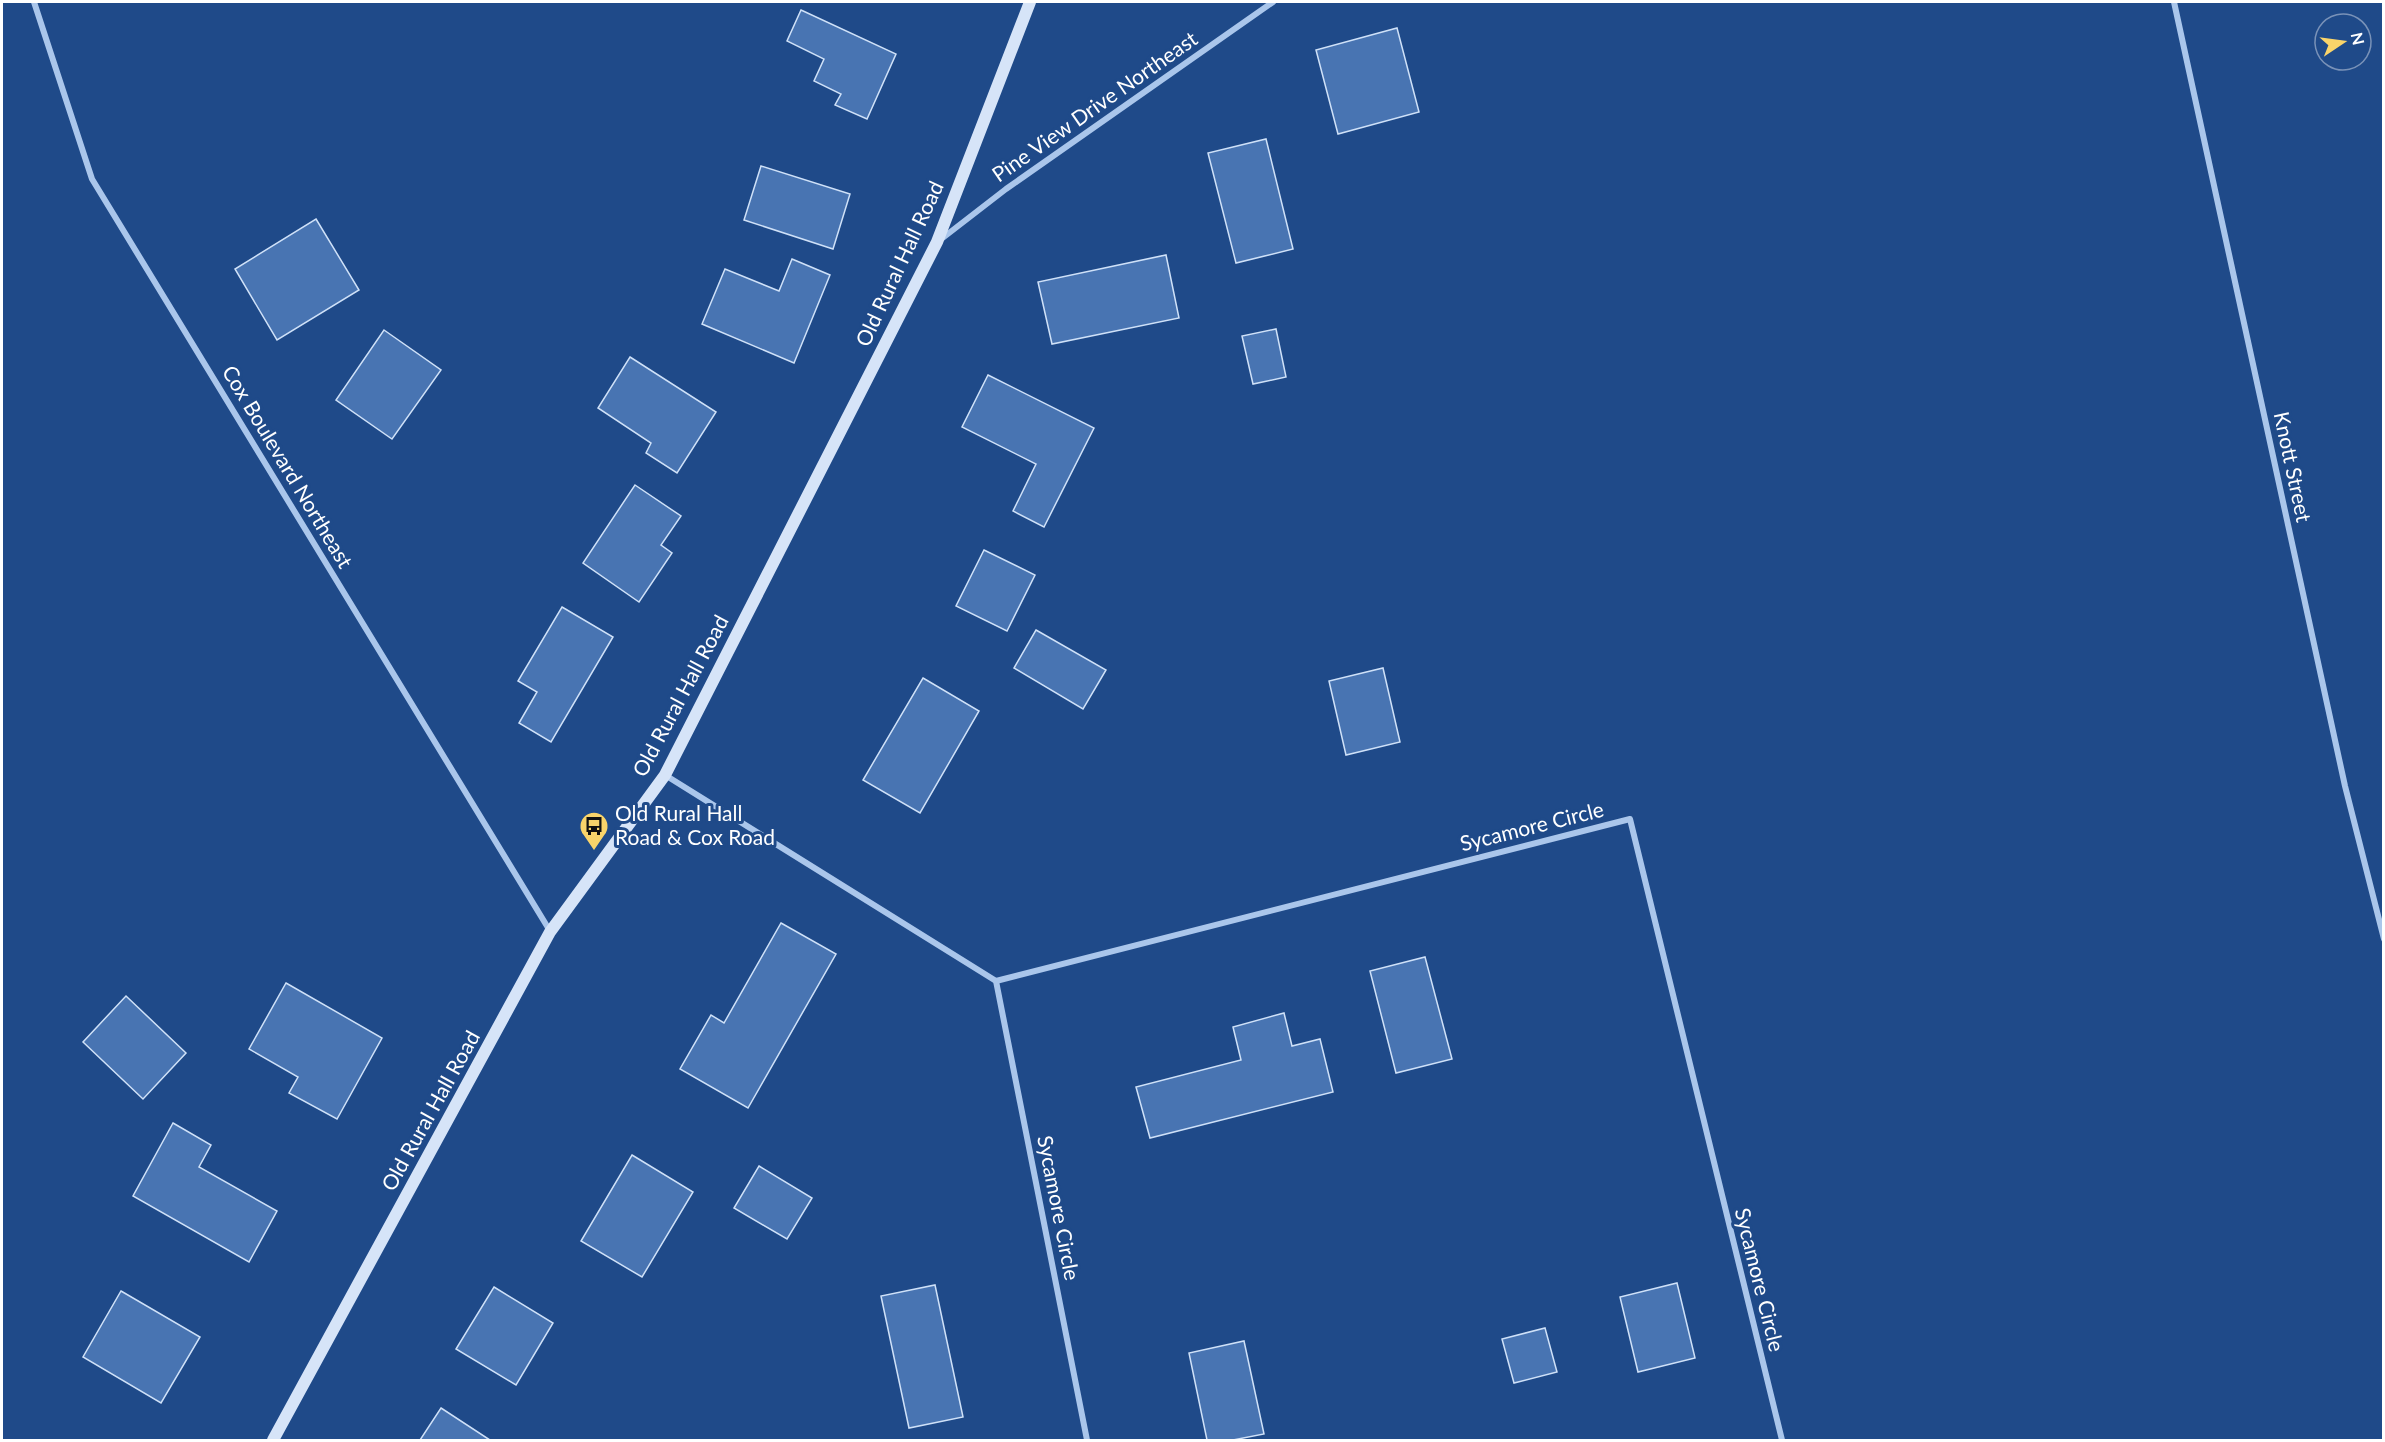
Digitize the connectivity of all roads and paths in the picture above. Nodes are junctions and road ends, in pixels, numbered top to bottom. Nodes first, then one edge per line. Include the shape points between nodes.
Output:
1 (34, 2) edge
2 (1030, 2) edge
3 (1273, 2) edge
4 (2174, 2) edge
5 (937, 242) junction
6 (665, 775) junction
7 (550, 932) junction
8 (2384, 939) edge
9 (996, 981) junction
10 (273, 1440) edge
11 (1087, 1440) edge
12 (1782, 1440) edge

1 - 7 street, Cox Boulevard Northeast via 92,179
2 - 5 main road, Old Rural Hall Road
3 - 5 street, Pine View Drive Northeast via 1006,189
4 - 8 street, Knott Street via 2345,786
5 - 6 main road, Old Rural Hall Road
6 - 7 main road, Old Rural Hall Road
6 - 9 street
7 - 10 main road, Old Rural Hall Road
9 - 11 street, Sycamore Circle
9 - 12 street, Sycamore Circle via 1630,819

